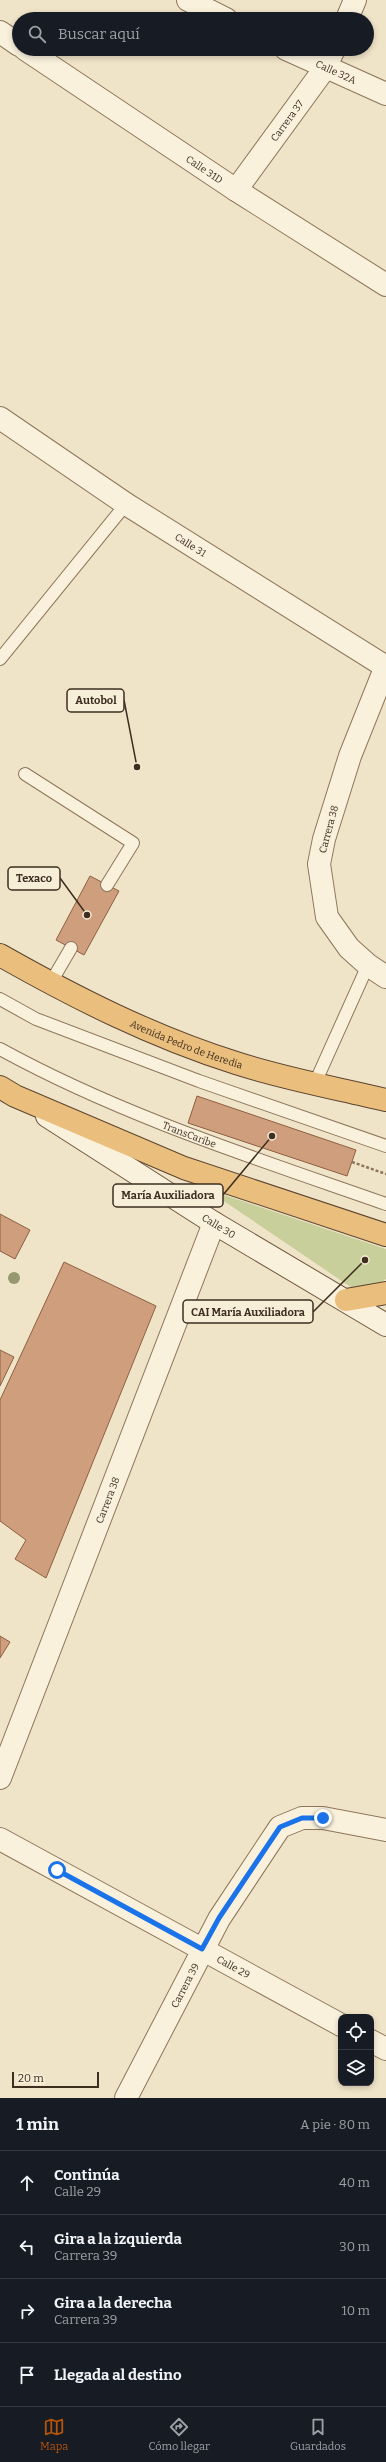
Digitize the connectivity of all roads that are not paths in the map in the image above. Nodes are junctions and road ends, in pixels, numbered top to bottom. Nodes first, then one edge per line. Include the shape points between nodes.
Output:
1 (188, 0) edge
2 (355, 0) edge
3 (212, 12) edge
4 (350, 12) edge
5 (0, 32) edge
6 (12, 40) edge
7 (35, 56) edge
8 (300, 56) edge
9 (331, 56) edge
10 (325, 68) junction
11 (386, 94) edge
12 (236, 190) junction
13 (386, 285) edge
14 (0, 418) edge
15 (126, 504) junction
16 (0, 659) edge
17 (386, 666) edge
18 (25, 774) dead end
19 (107, 885) dead end
20 (71, 948) dead end
21 (0, 956) edge
22 (368, 965) junction
23 (386, 977) edge
24 (50, 984) junction
25 (0, 999) edge
26 (0, 1049) edge
27 (315, 1083) junction
28 (8, 1092) edge
29 (386, 1100) edge
30 (386, 1107) edge
31 (386, 1146) edge
32 (386, 1204) edge
33 (214, 1223) junction
34 (386, 1235) edge
35 (386, 1293) edge
36 (346, 1300) junction
37 (386, 1325) edge
38 (0, 1778) edge
39 (386, 1830) edge
40 (0, 1839) edge
41 (202, 1949) junction
42 (338, 2023) edge
43 (374, 2043) edge
44 (386, 2049) edge
45 (126, 2098) edge

1 - 3 street
2 - 4 street
5 - 6 street
7 - 12 street, Calle 31D
8 - 10 street, Calle 32A
9 - 10 street, Carrera 37
10 - 11 street, Calle 32A
10 - 12 street, Carrera 37
12 - 13 street, Calle 31D
14 - 15 street, Calle 31
15 - 16 lane
15 - 17 street, Calle 31
17 - 22 street, Carrera 38 via 350,756 324,839 319,864 328,917 349,948
18 - 19 lane via 133,843
20 - 24 lane
21 - 24 highway, Avenida Pedro de Heredia
22 - 23 street, Carrera 38
22 - 27 lane
24 - 27 highway, Avenida Pedro de Heredia via 107,1012 187,1046 238,1064
25 - 31 lane via 36,1019 199,1081
26 - 32 lane, TransCaribe via 126,1110 183,1133
27 - 29 highway, Avenida Pedro de Heredia
27 - 30 street
28 - 33 street, Calle 30
28 - 34 highway via 184,1168
33 - 36 street, Calle 30
33 - 38 street, Carrera 38
35 - 36 highway
36 - 37 street, Calle 30
39 - 41 street, Carrera 39 via 323,1818 302,1818 280,1827 219,1918
40 - 41 street, Calle 29
41 - 42 street, Calle 29
41 - 45 street, Carrera 39
43 - 44 street

